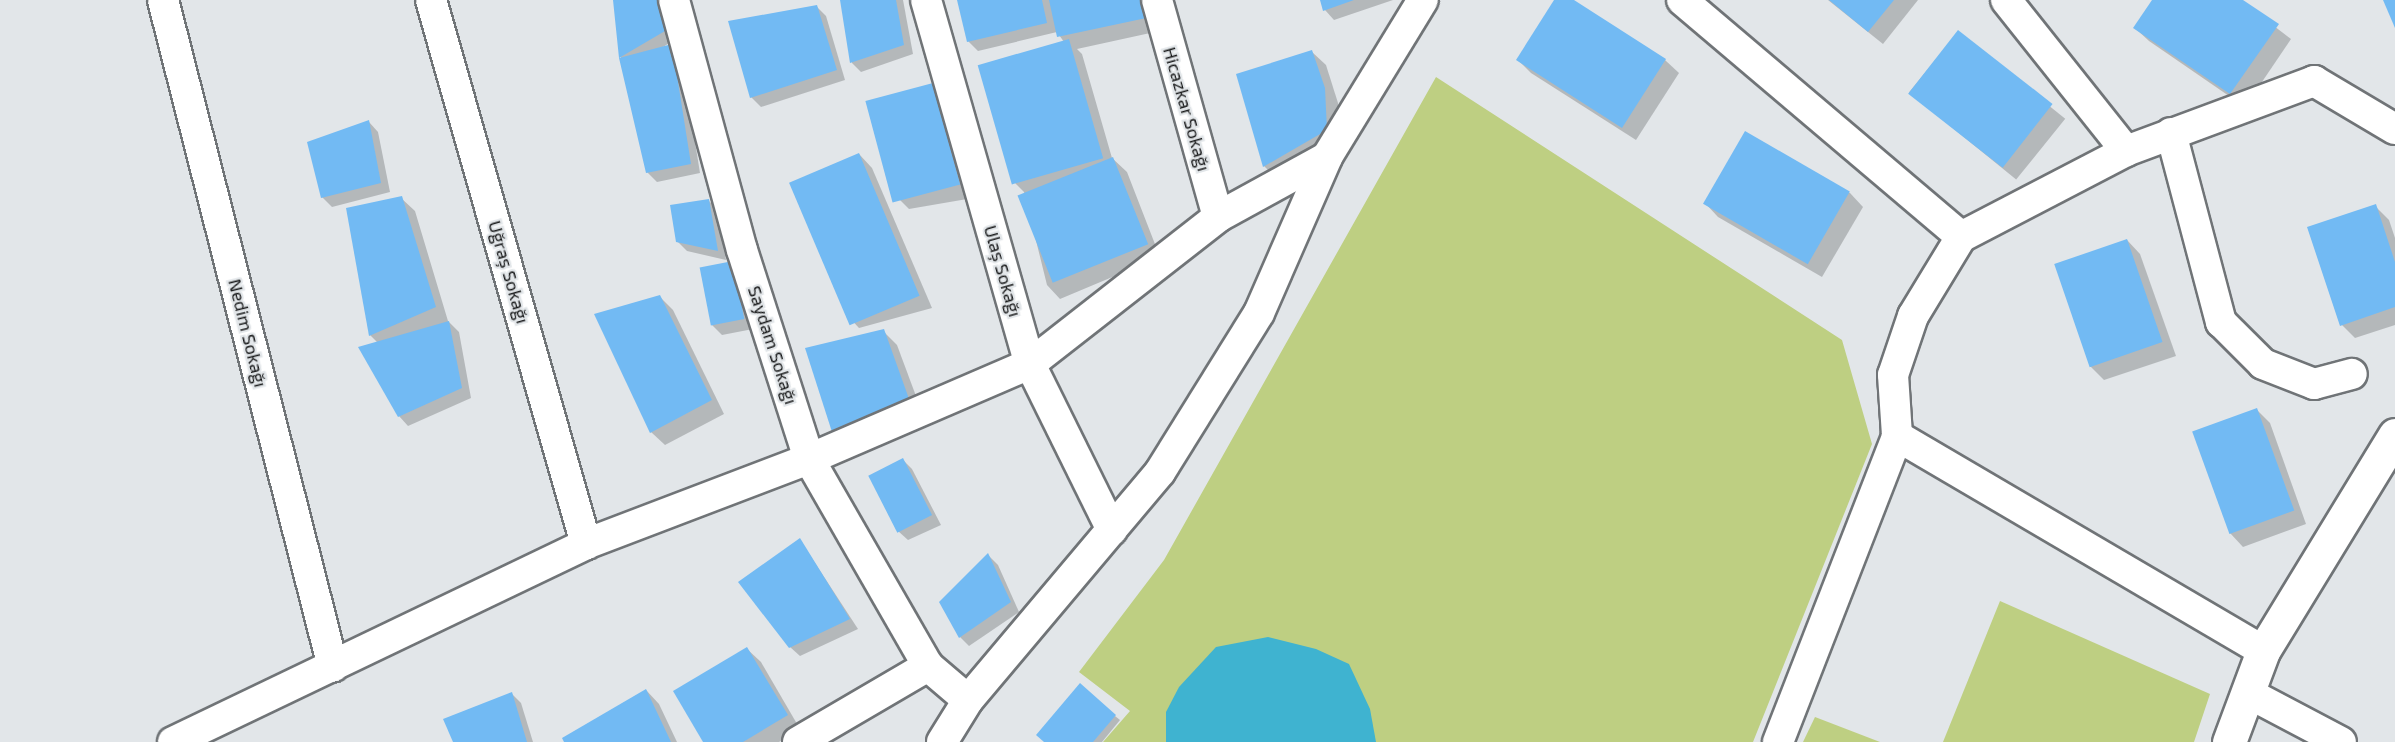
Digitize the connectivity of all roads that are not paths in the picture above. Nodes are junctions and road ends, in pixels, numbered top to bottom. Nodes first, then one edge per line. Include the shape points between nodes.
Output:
1 (163, 0) edge
2 (431, 0) edge
3 (675, 0) edge
4 (926, 0) edge
5 (1157, 0) edge
6 (1682, 0) edge
7 (2006, 0) edge
8 (1417, 4) edge
9 (2395, 129) edge
10 (2171, 133) junction
11 (2126, 151) junction
12 (1327, 157) junction
13 (1218, 218) junction
14 (1961, 237) junction
15 (1030, 364) junction
16 (2352, 374) dead end
17 (2395, 435) edge
18 (1897, 436) junction
19 (809, 459) junction
20 (1112, 530) junction
21 (586, 544) junction
22 (2263, 651) junction
23 (928, 666) junction
24 (333, 667) junction
25 (2248, 693) junction
26 (968, 700) junction
27 (173, 742) edge
28 (798, 742) edge
29 (942, 742) edge
30 (1778, 742) edge
31 (2229, 742) edge
32 (2341, 742) edge

1 - 24 street, Nedim Sokağı
2 - 21 street, Uğraş Sokağı
3 - 19 street, Saydam Sokağı via 742,250
4 - 15 street, Ulaş Sokağı
5 - 13 street, Hicazkar Sokağı
6 - 14 street
7 - 11 street
8 - 12 street
9 - 10 street via 2314,81
10 - 11 street
10 - 16 street via 2222,322 2264,364 2314,384
11 - 14 street
12 - 13 street
12 - 20 street via 1259,313 1160,472
13 - 15 street
14 - 18 street via 1913,316 1893,375
15 - 19 street
15 - 20 street, Ulaş Sokağı
17 - 22 street
18 - 22 street
18 - 30 street
19 - 21 street
19 - 23 street, Saydam Sokağı
20 - 26 street
21 - 24 street
22 - 25 street
23 - 26 street, Saydam Sokağı
23 - 28 street
24 - 27 street
25 - 31 street
25 - 32 street
26 - 29 street

